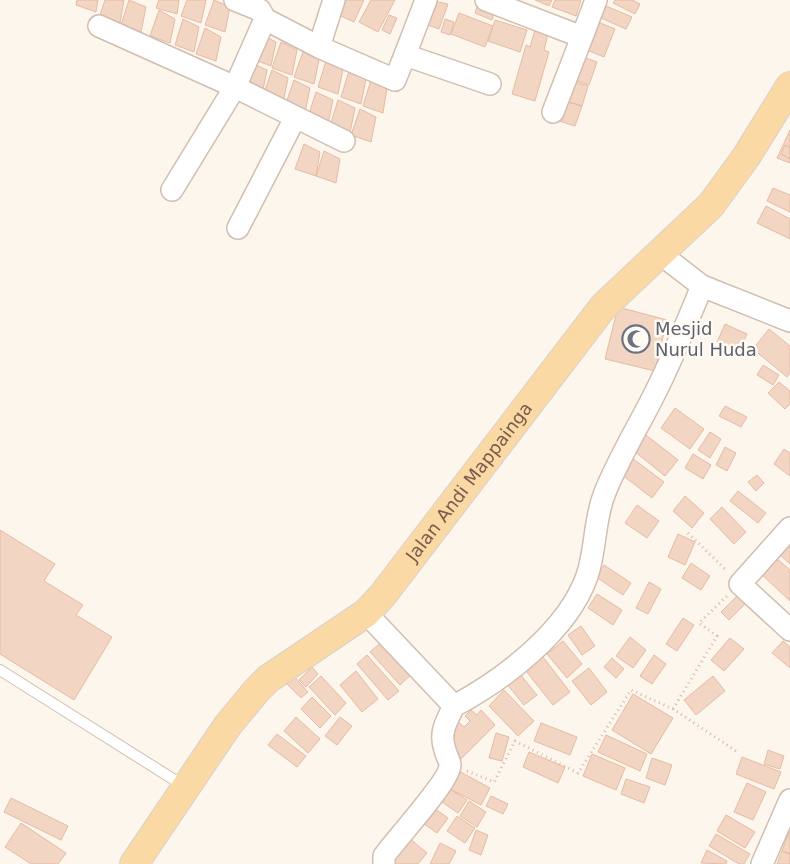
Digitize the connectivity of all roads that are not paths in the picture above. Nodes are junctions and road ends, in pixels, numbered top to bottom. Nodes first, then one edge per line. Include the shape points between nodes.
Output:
1 (235, 0) edge
2 (334, 0) edge
3 (426, 0) edge
4 (486, 0) edge
5 (596, 0) edge
6 (510, 4) edge
7 (265, 19) junction
8 (99, 26) dead end
9 (582, 38) junction
10 (319, 48) junction
11 (405, 55) junction
12 (490, 84) dead end
13 (790, 86) edge
14 (235, 87) junction
15 (554, 112) dead end
16 (295, 118) junction
17 (344, 141) dead end
18 (172, 190) dead end
19 (238, 228) dead end
20 (659, 253) junction
21 (702, 286) junction
22 (790, 321) edge
23 (790, 528) edge
24 (366, 613) junction
25 (790, 630) edge
26 (0, 670) edge
27 (454, 706) junction
28 (187, 788) junction
29 (790, 800) edge
30 (134, 864) edge
31 (384, 864) edge
32 (762, 864) edge

1 - 7 street via 260,10
2 - 10 street
3 - 11 street
4 - 6 street
5 - 9 street
6 - 9 street
7 - 10 street
7 - 14 street
8 - 14 street
9 - 15 street
10 - 11 street via 395,80
11 - 12 street
13 - 20 main road, Jalan Andi Mappainga via 746,157 711,205
14 - 16 street
14 - 18 street
16 - 17 street
16 - 19 street
20 - 21 street
20 - 24 main road, Jalan Andi Mappainga via 602,307 430,535
21 - 22 street
21 - 27 street via 666,371 604,495 587,576 577,597 546,639 522,662 478,694
23 - 25 street via 740,584
24 - 27 street
24 - 28 main road, Jalan Andi Mappainga via 268,679 228,725
26 - 28 lane
27 - 31 street via 442,730 450,765 437,789 384,856
28 - 30 main road, Jalan Andi Mappainga
29 - 32 street

